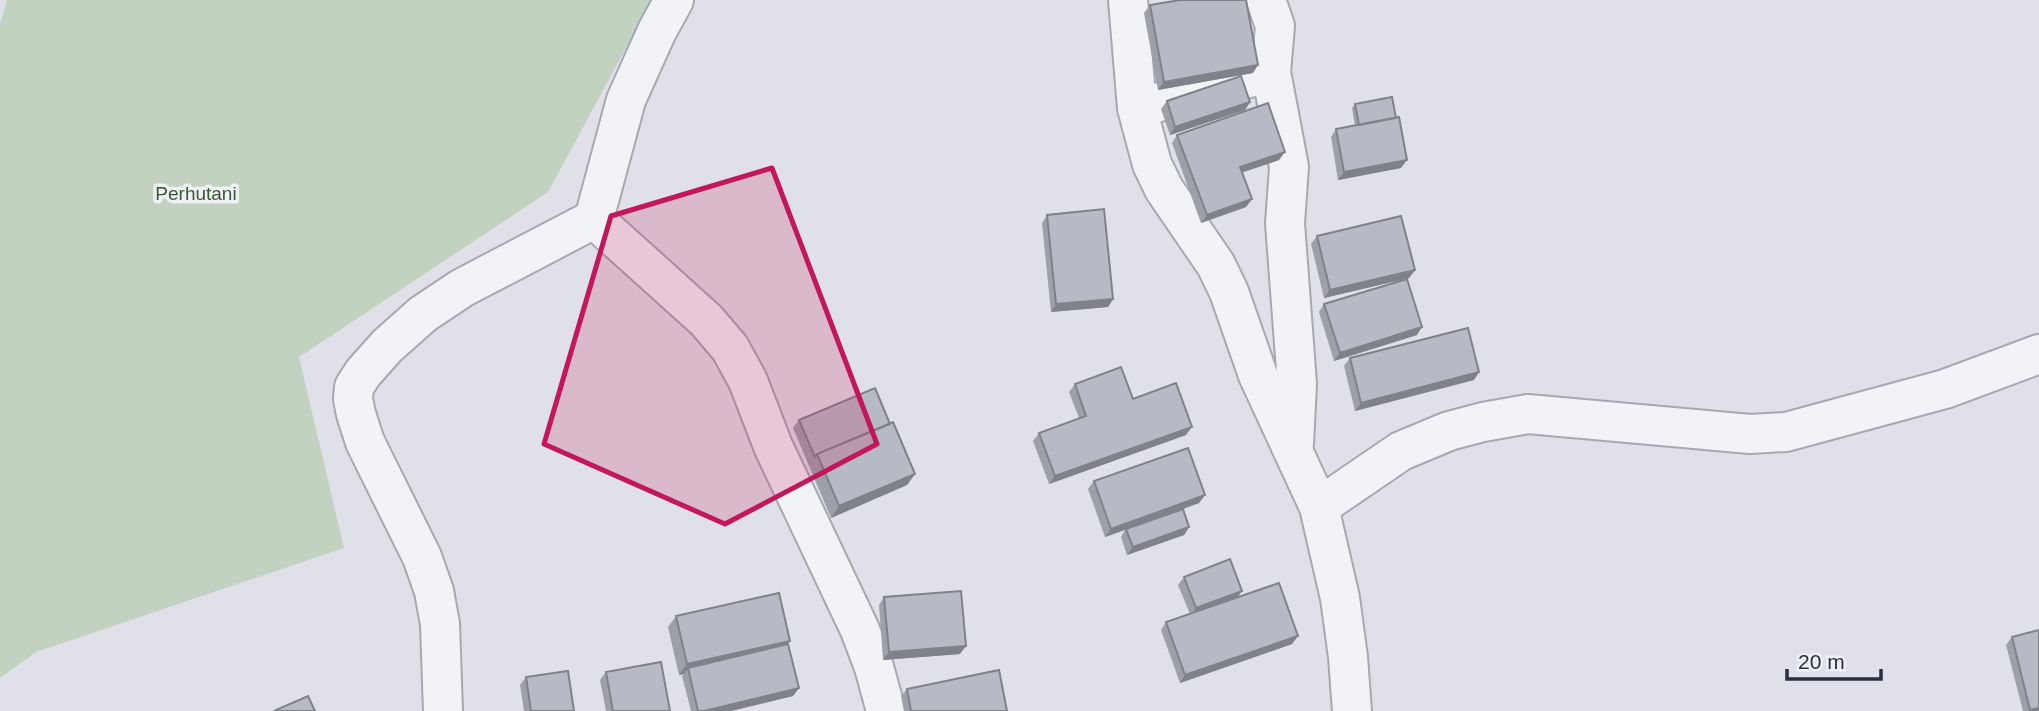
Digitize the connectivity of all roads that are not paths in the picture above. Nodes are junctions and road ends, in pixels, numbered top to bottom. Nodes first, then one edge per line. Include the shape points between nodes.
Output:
1 (674, 0) edge
2 (1128, 0) edge
3 (1266, 0) edge
4 (1271, 72) junction
5 (1137, 108) junction
6 (594, 219) junction
7 (2039, 354) edge
8 (1294, 450) junction
9 (1319, 507) junction
10 (443, 711) edge
11 (886, 711) edge
12 (1352, 711) edge

1 - 6 street via 626,100
2 - 5 street
3 - 4 street via 1275,26
4 - 5 street
4 - 8 street via 1289,167 1285,223 1297,384
5 - 8 street via 1152,164 1216,265 1258,375
6 - 10 street via 422,314 387,345 355,387 353,399 365,442 434,591 440,624
6 - 11 street via 706,320 730,348 860,630
7 - 9 street via 1945,389 1786,432 1750,434 1528,414 1483,422 1401,451
8 - 9 street
9 - 12 street via 1340,598

